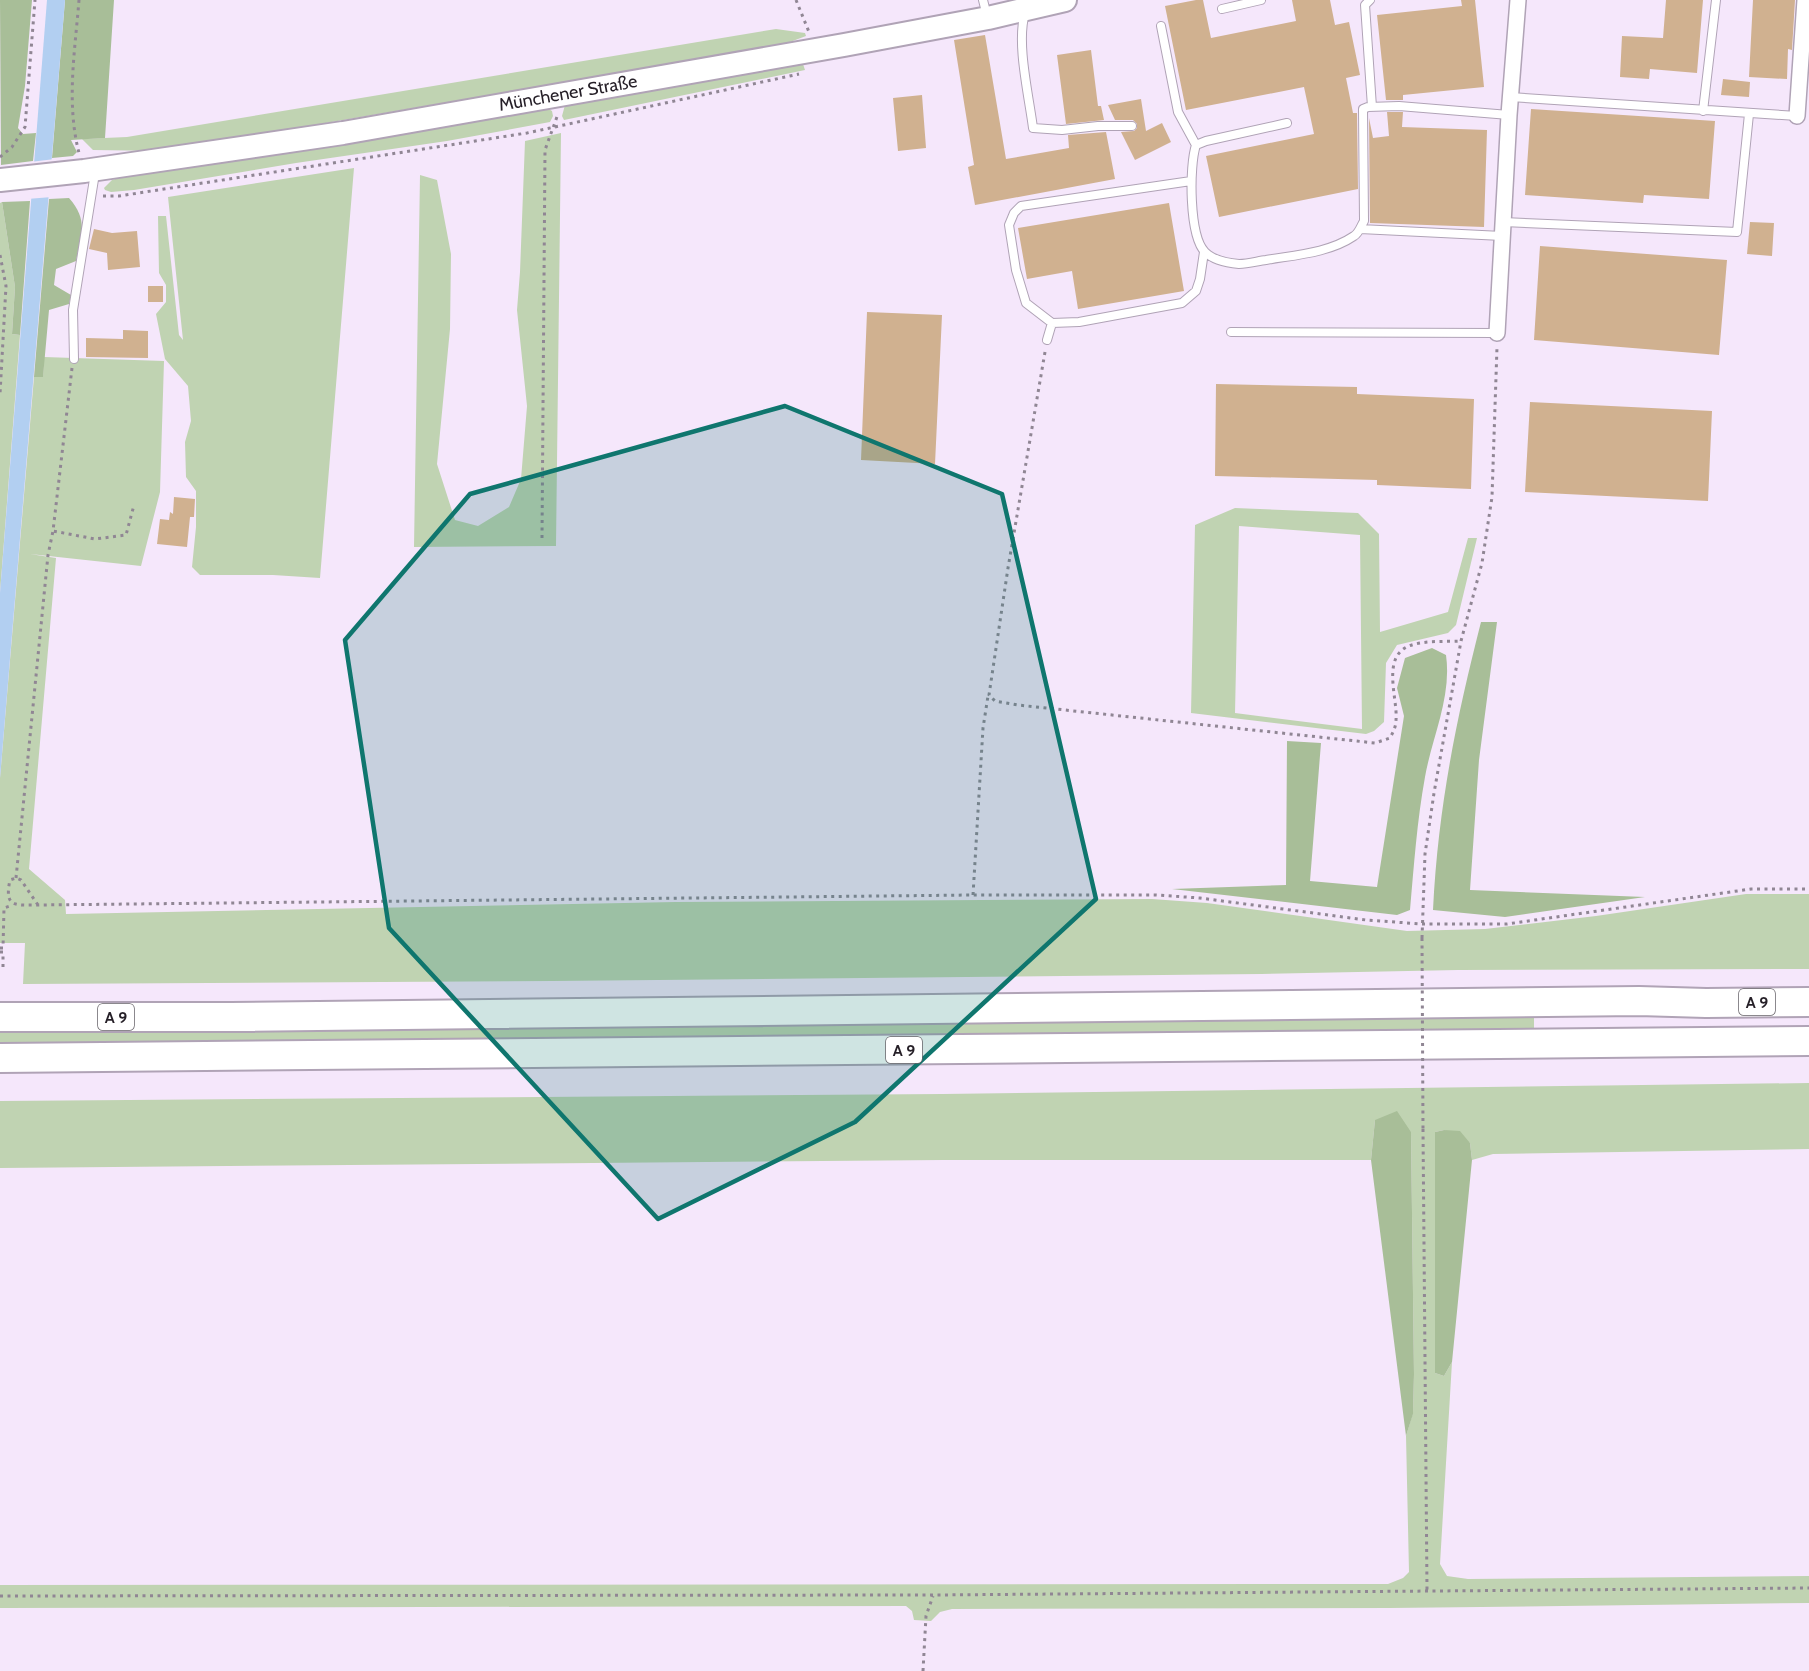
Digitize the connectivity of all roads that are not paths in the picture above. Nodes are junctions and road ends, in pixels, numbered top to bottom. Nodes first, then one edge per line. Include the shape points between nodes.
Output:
1 (1065, 0) edge
2 (1261, 0) edge
3 (1370, 0) edge
4 (1518, 0) edge
5 (1716, 0) edge
6 (1805, 0) edge
7 (985, 9) edge
8 (1026, 9) junction
9 (1222, 9) dead end
10 (1161, 27) dead end
11 (1510, 97) junction
12 (1372, 106) junction
13 (1704, 111) junction
14 (1749, 114) junction
15 (1509, 115) junction
16 (1797, 116) joint
17 (1287, 123) dead end
18 (1132, 126) dead end
19 (1196, 145) junction
20 (83, 171) junction
21 (7, 179) edge
22 (1191, 181) junction
23 (1360, 229) junction
24 (1503, 229) junction
25 (1204, 252) junction
26 (1052, 323) junction
27 (1231, 332) dead end
28 (1497, 333) joint
29 (1047, 340) road end
30 (74, 359) road end
31 (1809, 1002) edge
32 (0, 1017) edge
33 (1809, 1041) edge
34 (0, 1058) edge

1 - 8 main road, Münchener Straße
2 - 9 lane
3 - 12 lane via 1365,5
4 - 11 street
5 - 13 lane
6 - 16 street
7 - 8 main road, Münchener Straße
7 - 20 main road, Münchener Straße via 816,50 343,133
8 - 18 lane via 1023,51 1033,128
10 - 19 lane via 1178,112
11 - 13 lane
11 - 15 street
12 - 15 lane
12 - 23 lane via 1363,109 1364,221
13 - 14 lane
14 - 16 lane
14 - 24 lane via 1737,232
15 - 24 street
17 - 19 lane
19 - 22 lane
20 - 21 main road, Münchener Straße
20 - 30 lane via 93,195 73,310
22 - 25 lane via 1194,220
22 - 26 lane via 1021,206 1014,213 1009,225 1026,303
23 - 24 lane
23 - 25 lane via 1346,241 1321,250 1241,264 1214,259
24 - 28 street
25 - 26 lane via 1196,291 1182,303 1079,322
26 - 29 lane
27 - 28 lane
31 - 32 highway, A 9 via 1639,1000
33 - 34 highway, A 9

